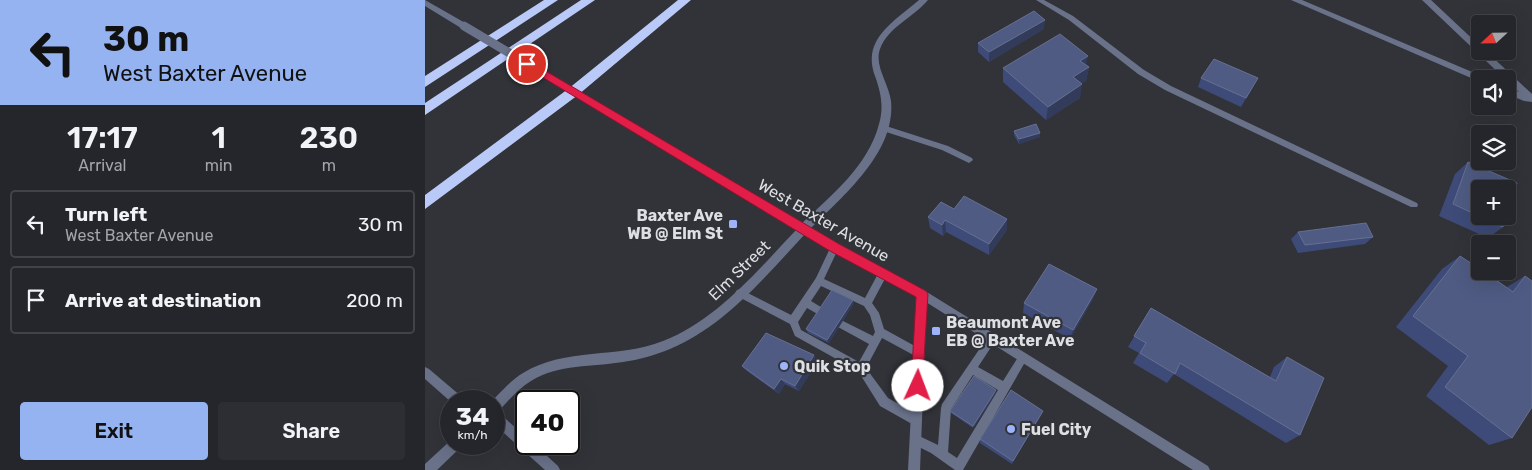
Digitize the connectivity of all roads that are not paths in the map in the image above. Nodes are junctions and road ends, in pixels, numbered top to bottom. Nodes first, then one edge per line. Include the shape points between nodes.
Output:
1 (552, 0) edge
2 (589, 0) edge
3 (685, 0) edge
4 (924, 0) edge
5 (1039, 0) edge
6 (1295, 0) edge
7 (1426, 0) edge
8 (425, 2) edge
9 (1471, 42) edge
10 (1490, 60) edge
11 (1471, 75) edge
12 (425, 82) edge
13 (573, 92) junction
14 (1516, 94) edge
15 (1532, 100) edge
16 (425, 110) edge
17 (883, 128) junction
18 (969, 160) dead end
19 (425, 203) edge
20 (1414, 205) dead end
21 (803, 229) junction
22 (835, 248) junction
23 (883, 273) junction
24 (819, 281) junction
25 (740, 293) junction
26 (922, 294) junction
27 (805, 302) junction
28 (867, 303) junction
29 (821, 312) edge
30 (793, 321) junction
31 (841, 324) edge
32 (880, 332) junction
33 (992, 338) junction
34 (875, 342) junction
35 (919, 353) junction
36 (1023, 358) junction
37 (861, 368) junction
38 (972, 369) junction
39 (425, 372) edge
40 (1005, 388) junction
41 (445, 390) edge
42 (505, 398) edge
43 (916, 420) junction
44 (505, 426) edge
45 (915, 439) junction
46 (444, 455) edge
47 (943, 455) junction
48 (962, 468) edge
49 (428, 470) edge
50 (554, 470) edge
51 (914, 470) edge
52 (1204, 470) edge

1 - 12 highway
2 - 16 highway
3 - 13 highway
4 - 17 street, Elm Street via 884,36 875,50 875,63 886,102
5 - 20 lane via 1071,18 1141,72 1168,88
6 - 11 street
7 - 9 street
8 - 13 street, West Baxter Avenue, bridge
10 - 15 street
13 - 19 highway
13 - 21 street, West Baxter Avenue
14 - 15 street
17 - 18 lane via 945,148
17 - 21 street, Elm Street via 869,160
21 - 22 street, West Baxter Avenue
21 - 25 street, Elm Street
22 - 23 street, West Baxter Avenue
22 - 24 lane
23 - 26 street, West Baxter Avenue
23 - 28 lane
24 - 27 lane
24 - 28 lane
25 - 30 lane
25 - 42 street, Elm Street via 703,326 678,340 626,357 543,369 527,377
26 - 33 street, West Baxter Avenue
26 - 35 street
27 - 29 lane
27 - 30 lane
28 - 32 lane
30 - 37 lane via 798,333
31 - 34 lane
32 - 34 lane
32 - 35 lane
33 - 36 street, West Baxter Avenue
33 - 38 lane
34 - 37 lane
35 - 43 street
36 - 40 lane
36 - 52 street, West Baxter Avenue
37 - 43 lane via 884,402
38 - 40 lane
38 - 47 lane via 946,408
39 - 41 lane
40 - 48 lane
43 - 45 street
44 - 50 street
45 - 47 lane
45 - 51 street
46 - 49 street
47 - 48 lane

